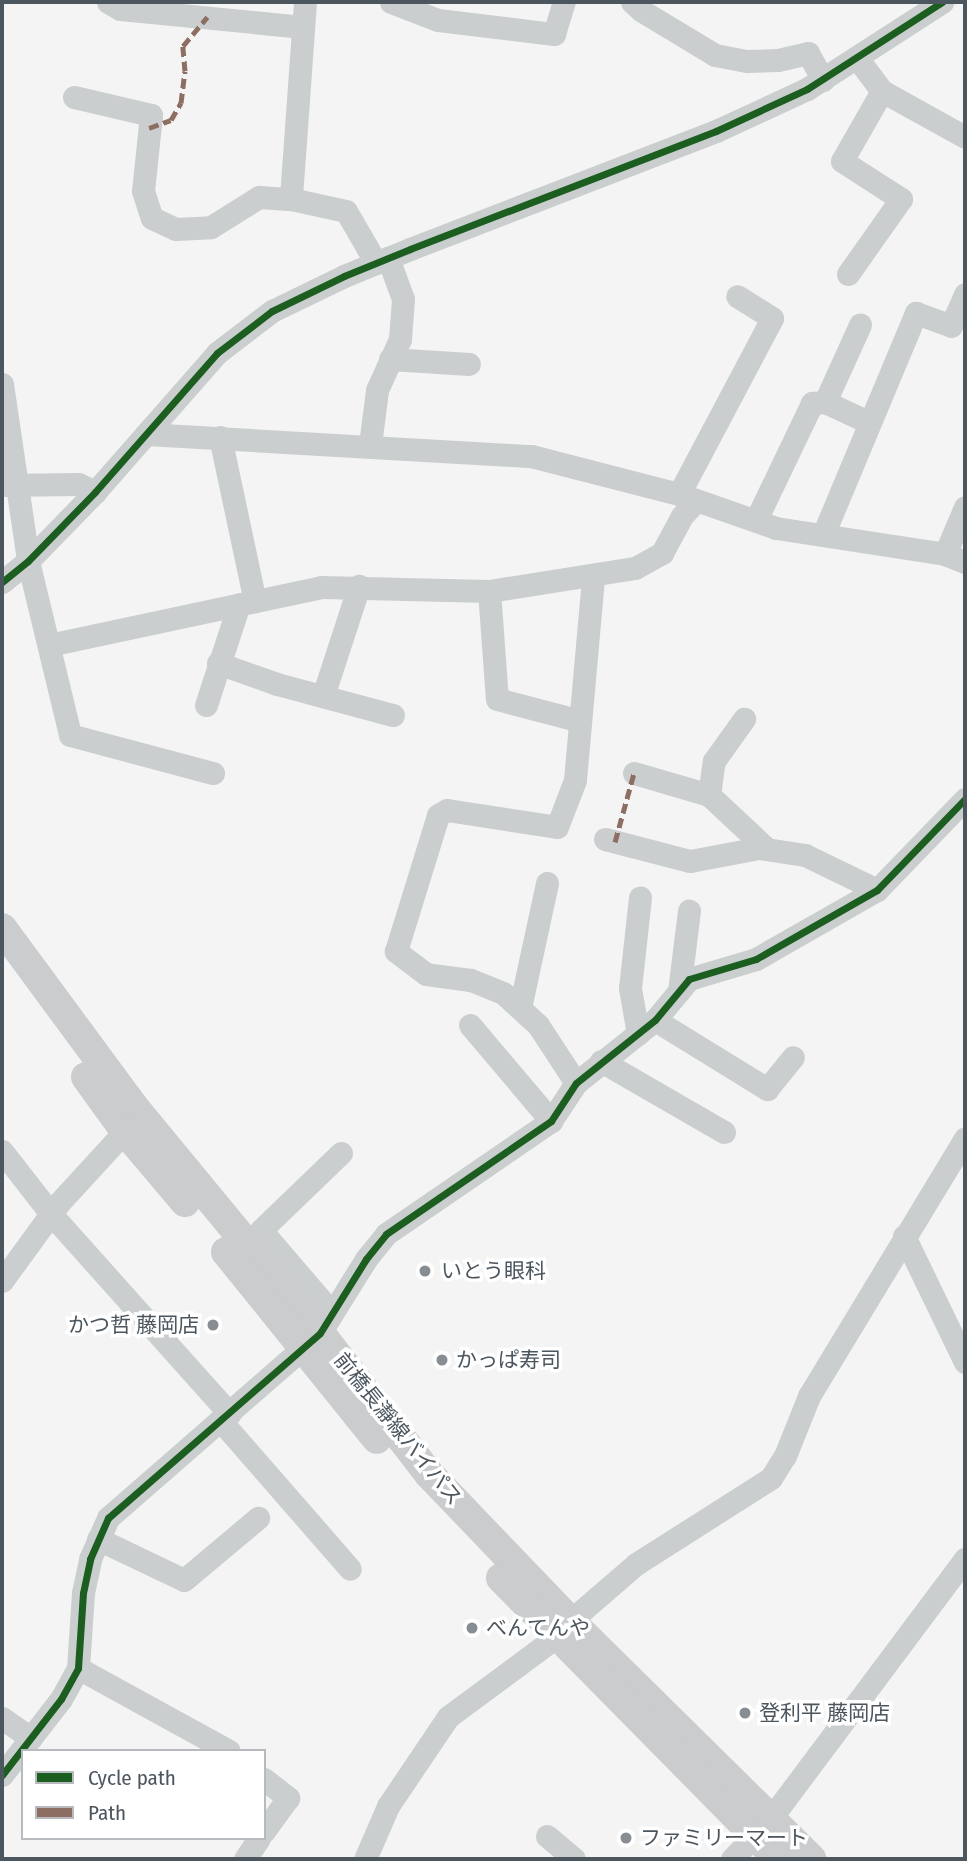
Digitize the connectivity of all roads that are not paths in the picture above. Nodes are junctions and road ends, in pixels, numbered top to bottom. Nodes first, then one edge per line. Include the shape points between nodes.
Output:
1 (108, 2) edge
2 (305, 2) edge
3 (391, 2) edge
4 (564, 2) edge
5 (632, 2) edge
6 (942, 2) edge
7 (303, 27) junction
8 (857, 58) junction
9 (822, 79) junction
10 (883, 90) junction
11 (74, 97) dead end
12 (965, 137) edge
13 (291, 199) junction
14 (382, 260) junction
15 (848, 274) dead end
16 (965, 294) edge
17 (737, 296) dead end
18 (860, 325) dead end
19 (390, 359) junction
20 (468, 364) dead end
21 (2, 384) edge
22 (825, 402) junction
23 (868, 422) junction
24 (146, 433) junction
25 (220, 437) junction
26 (370, 445) junction
27 (8, 485) edge
28 (95, 492) junction
29 (687, 498) junction
30 (965, 507) edge
31 (756, 520) junction
32 (822, 535) junction
33 (955, 558) edge
34 (28, 561) junction
35 (593, 577) junction
36 (2, 583) edge
37 (359, 586) junction
38 (489, 591) junction
39 (247, 602) junction
40 (49, 645) junction
41 (218, 663) junction
42 (323, 696) junction
43 (206, 705) dead end
44 (393, 715) dead end
45 (744, 719) dead end
46 (580, 721) junction
47 (213, 772) dead end
48 (634, 774) dead end
49 (709, 795) junction
50 (965, 799) edge
51 (605, 839) dead end
52 (767, 849) junction
53 (547, 883) dead end
54 (877, 890) junction
55 (640, 898) dead end
56 (688, 911) dead end
57 (2, 928) edge
58 (2, 961) edge
59 (679, 991) junction
60 (520, 1008) junction
61 (470, 1025) dead end
62 (647, 1027) junction
63 (793, 1057) dead end
64 (601, 1061) junction
65 (576, 1083) junction
66 (551, 1121) junction
67 (125, 1130) junction
68 (724, 1132) dead end
69 (965, 1138) edge
70 (2, 1151) edge
71 (341, 1153) dead end
72 (51, 1214) junction
73 (904, 1236) junction
74 (2, 1281) edge
75 (319, 1332) junction
76 (965, 1362) edge
77 (225, 1417) junction
78 (258, 1518) dead end
79 (98, 1539) junction
80 (965, 1559) edge
81 (350, 1569) dead end
82 (563, 1629) junction
83 (78, 1668) junction
84 (2, 1718) edge
85 (31, 1738) junction
86 (22, 1749) edge
87 (225, 1749) edge
88 (21, 1751) edge
89 (2, 1775) edge
90 (266, 1781) edge
91 (763, 1827) junction
92 (266, 1828) edge
93 (547, 1836) dead end
94 (258, 1840) edge
95 (245, 1859) edge
96 (365, 1859) edge
97 (572, 1859) edge
98 (732, 1859) edge
99 (778, 1859) edge
100 (811, 1859) edge

1 - 7 street via 120,9
2 - 7 street
3 - 4 street via 438,20 554,34
5 - 9 street via 715,55 747,61 808,53
6 - 8 street
7 - 13 street
8 - 9 street
8 - 10 street
9 - 14 street via 716,131
10 - 12 street
10 - 15 street via 842,161 901,199
11 - 13 street via 151,115 144,191 152,218 176,229 211,227 259,197
13 - 14 street via 346,211
14 - 19 street via 403,299 400,339
14 - 24 street via 272,311 217,353
16 - 23 street via 951,326 916,313
17 - 29 street via 772,318
18 - 22 street
19 - 20 street
19 - 26 street via 377,390
21 - 27 street
22 - 23 street
22 - 31 street via 812,402
23 - 32 street
24 - 25 street
24 - 28 street
25 - 26 street
25 - 39 street
26 - 29 street via 531,456
27 - 28 street via 78,484
27 - 34 street
28 - 34 street
29 - 31 street
29 - 35 street via 662,553 635,568
30 - 33 street
31 - 32 street
32 - 33 street
34 - 36 street
34 - 40 street
35 - 38 street
35 - 46 street
37 - 38 street
37 - 39 street via 321,587
37 - 42 street
38 - 46 street via 497,699
39 - 40 street
39 - 41 street
40 - 47 street via 70,736
41 - 42 street
41 - 43 street
42 - 44 street
45 - 49 street via 714,761
46 - 60 street via 575,780 557,827 447,810 438,815 396,951 426,974 471,980 503,993
48 - 49 street
49 - 52 street
50 - 54 street
51 - 52 street via 690,861
52 - 54 street via 805,855
53 - 60 street
54 - 59 street via 755,959 689,979
55 - 62 street via 629,988
56 - 59 street
57 - 75 main road, 前橋長瀞線バイパス via 134,1107
58 - 67 main road, 前橋長瀞線バイパス
59 - 62 street
60 - 65 street via 538,1025
61 - 66 street
62 - 63 street via 767,1089
62 - 64 street
64 - 65 street
64 - 68 street
65 - 66 street
66 - 75 street via 386,1234
67 - 72 street
67 - 75 main road, 前橋長瀞線バイパス
69 - 73 street
70 - 72 street
71 - 75 street via 261,1230
72 - 74 street
72 - 77 street
73 - 76 street
73 - 82 street via 809,1396 771,1478 636,1564
75 - 77 street
75 - 82 main road, 前橋長瀞線バイパス via 416,1487
77 - 79 street via 107,1518
77 - 81 street
78 - 79 street via 184,1580
79 - 83 street via 83,1593
80 - 91 street
82 - 91 main road, 前橋長瀞線バイパス
82 - 96 street via 448,1717 388,1806
83 - 85 street
83 - 87 street
84 - 85 street
85 - 86 street
88 - 89 street
90 - 92 street via 288,1798
91 - 98 street
91 - 99 main road, 前橋長瀞線バイパス
91 - 100 main road, 前橋長瀞線バイパス
93 - 97 street
94 - 95 street

